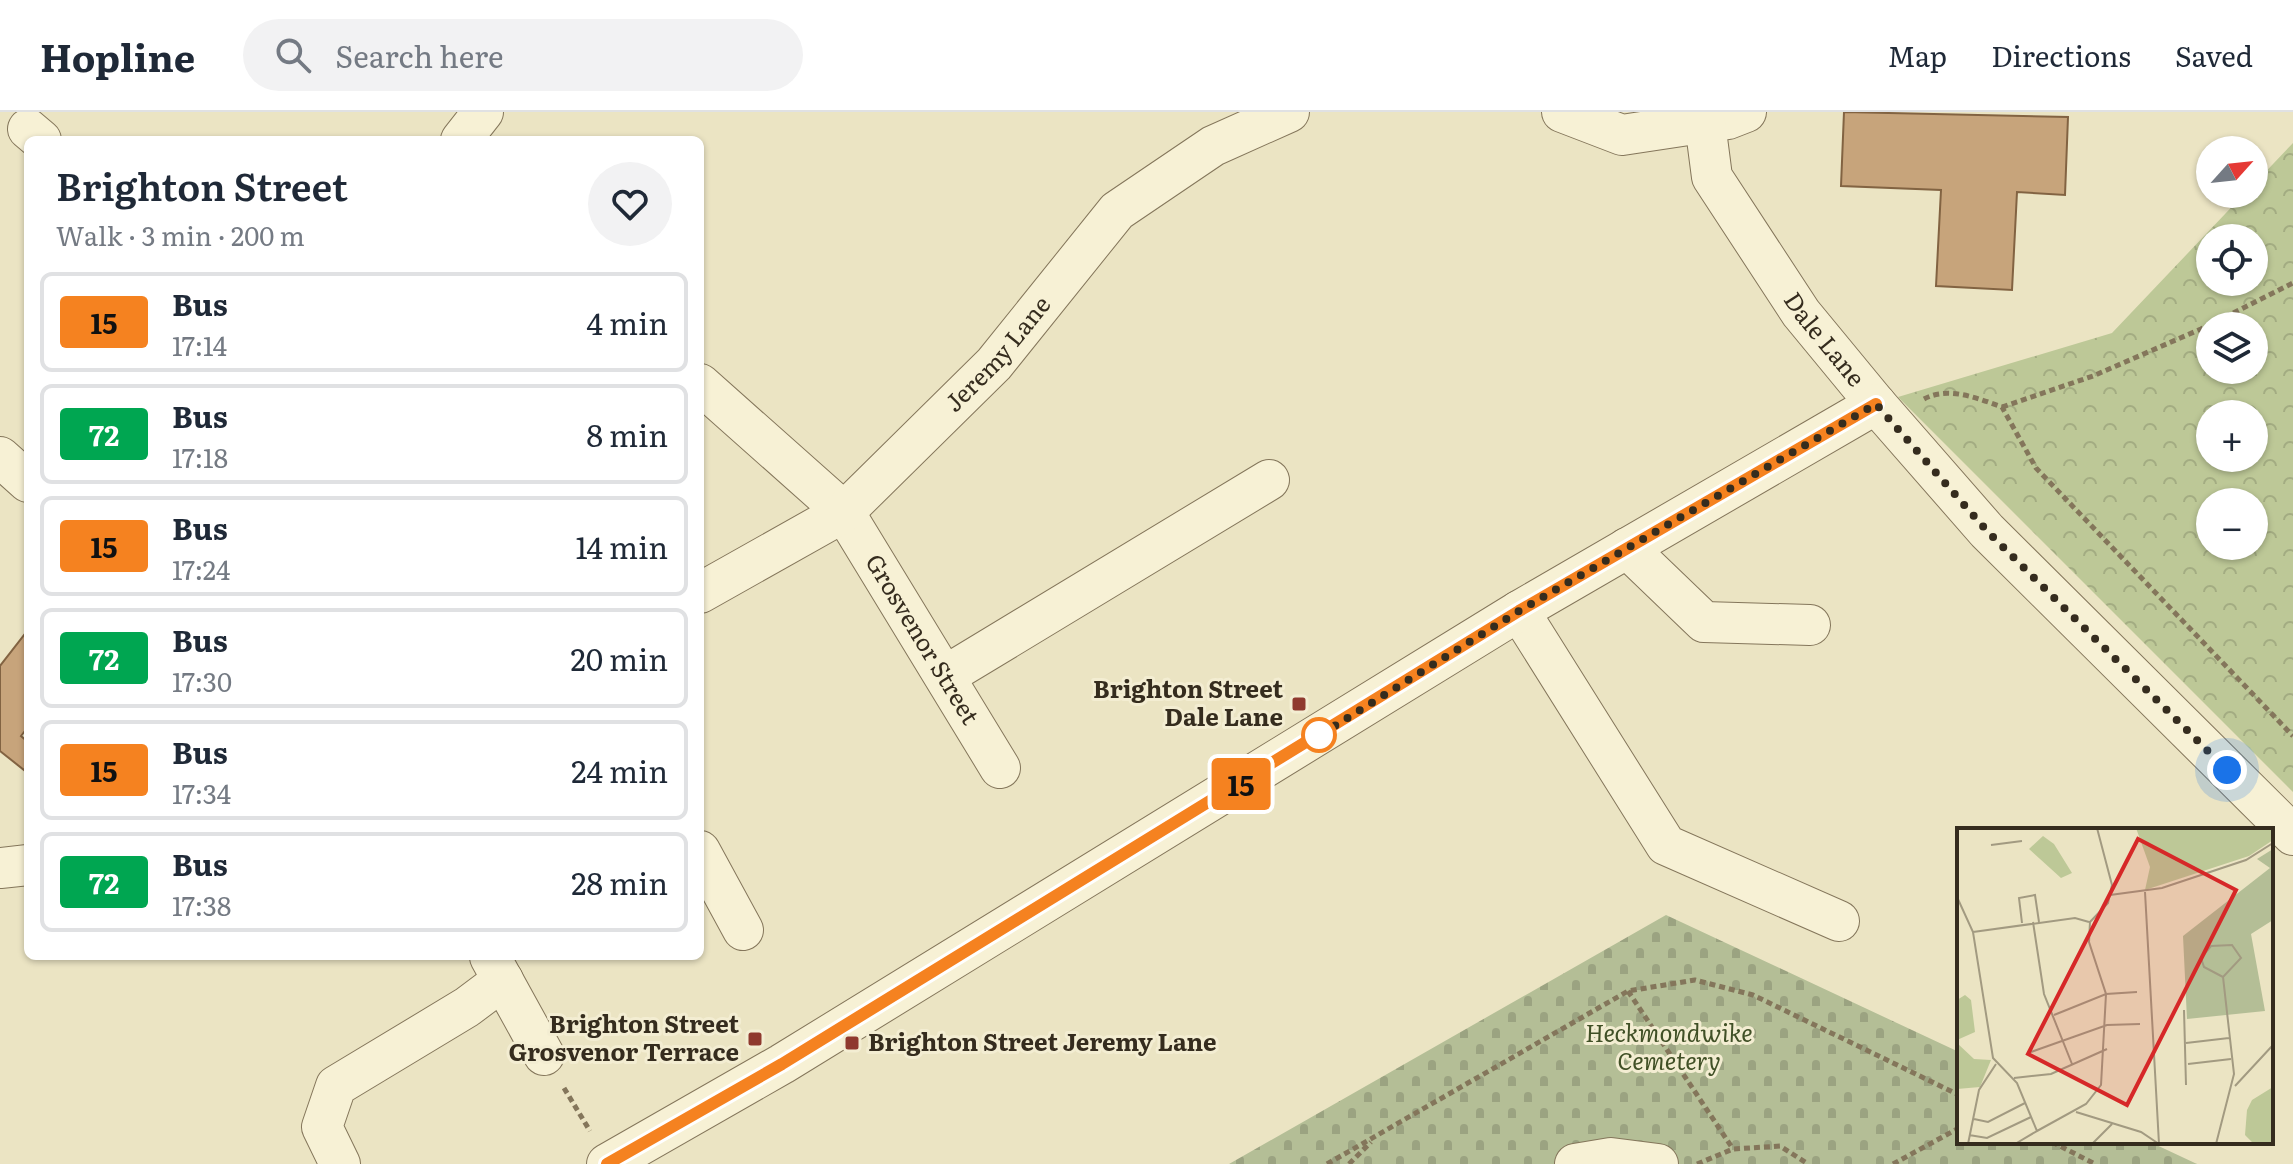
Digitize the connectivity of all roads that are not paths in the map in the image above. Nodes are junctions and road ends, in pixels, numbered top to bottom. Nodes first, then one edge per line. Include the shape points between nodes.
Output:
1 (483, 112) edge
2 (1289, 112) edge
3 (1562, 112) edge
4 (1746, 112) edge
5 (1705, 123) junction
6 (464, 136) edge
7 (704, 388) edge
8 (1882, 411) junction
9 (0, 457) edge
10 (24, 478) edge
11 (1269, 480) dead end
12 (844, 512) junction
13 (1627, 548) junction
14 (704, 591) edge
15 (1519, 611) junction
16 (1810, 625) dead end
17 (945, 676) junction
18 (1000, 768) dead end
19 (2293, 835) edge
20 (704, 858) edge
21 (24, 865) edge
22 (0, 868) edge
23 (1839, 921) dead end
24 (743, 930) dead end
25 (496, 968) edge
26 (544, 1055) road end
27 (608, 1163) edge
28 (340, 1164) edge
29 (1575, 1164) edge
30 (1658, 1164) edge

1 - 6 street
2 - 12 street, Jeremy Lane via 1213,146 1117,211 994,364
3 - 5 street via 1622,135
4 - 5 street
5 - 8 street, Dale Lane via 1712,177 1801,313
7 - 12 street, Grosvenor Street
8 - 13 street
8 - 19 street, Dale Lane via 1987,531
9 - 10 street
11 - 17 street
12 - 14 street, Jeremy Lane
12 - 17 street, Grosvenor Street
13 - 15 street
13 - 16 street via 1704,622
15 - 23 street via 1666,845
15 - 27 street via 782,1064
17 - 18 street, Grosvenor Street
20 - 24 street
21 - 22 street
25 - 26 street
25 - 28 street via 467,1007 336,1086 322,1127
29 - 30 street via 1611,1158

